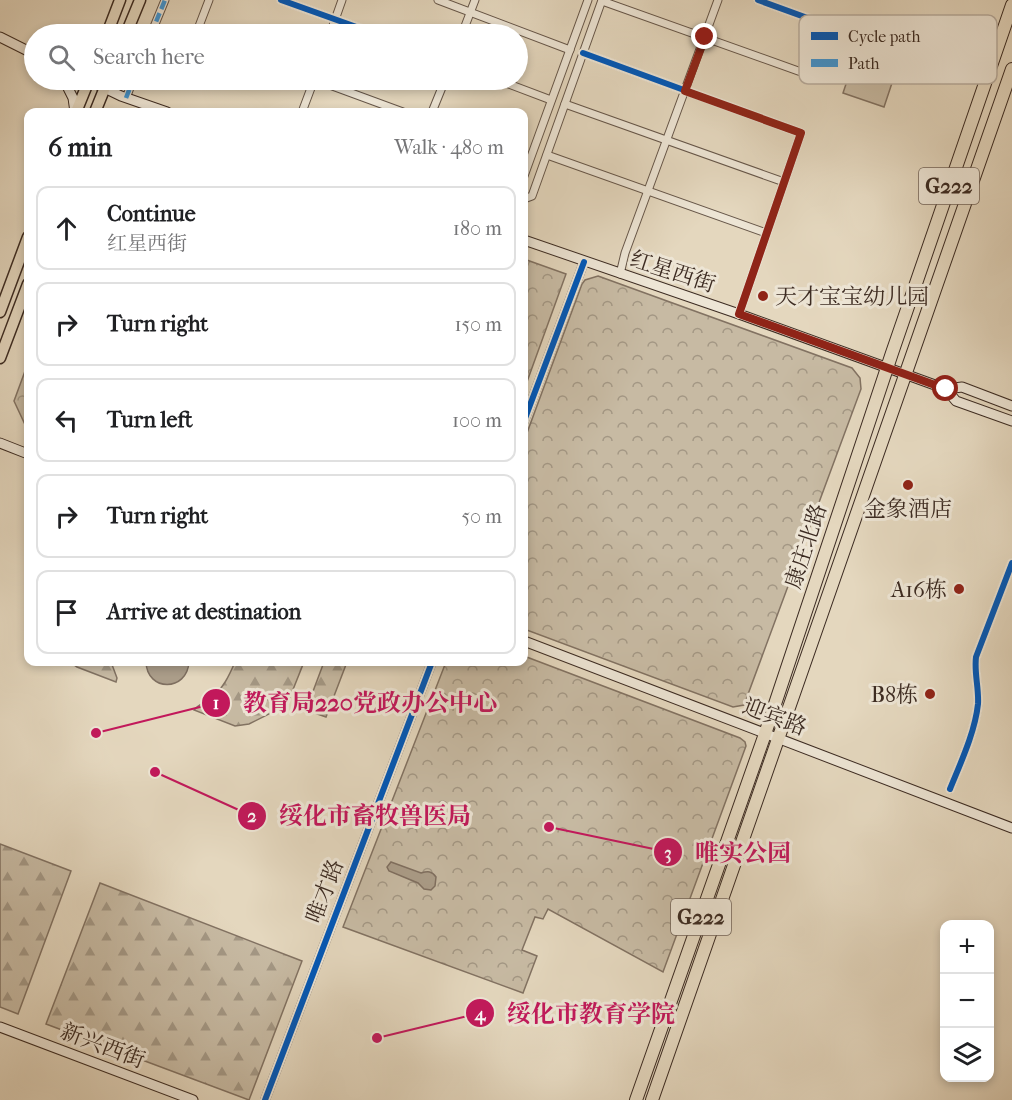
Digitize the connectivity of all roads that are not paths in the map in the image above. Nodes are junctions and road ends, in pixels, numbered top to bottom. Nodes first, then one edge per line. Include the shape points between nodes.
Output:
1 (120, 0) edge
2 (140, 0) edge
3 (165, 0) edge
4 (209, 0) edge
5 (281, 0) edge
6 (342, 0) edge
7 (438, 0) edge
8 (475, 0) edge
9 (588, 0) edge
10 (602, 0) edge
11 (718, 0) edge
12 (758, 0) edge
13 (1012, 5) edge
14 (470, 12) junction
15 (800, 15) edge
16 (335, 20) junction
17 (111, 24) edge
18 (130, 24) edge
19 (155, 24) edge
20 (200, 24) edge
21 (334, 24) edge
22 (347, 24) edge
23 (466, 24) edge
24 (502, 24) edge
25 (528, 34) edge
26 (0, 37) edge
27 (705, 37) junction
28 (997, 48) edge
29 (24, 49) edge
30 (570, 50) junction
31 (583, 53) junction
32 (1012, 69) edge
33 (799, 70) edge
34 (985, 84) edge
35 (69, 90) edge
36 (85, 90) edge
37 (104, 90) edge
38 (115, 90) edge
39 (130, 90) edge
40 (311, 90) edge
41 (342, 90) edge
42 (441, 90) edge
43 (524, 90) edge
44 (685, 91) junction
45 (126, 98) junction
46 (551, 100) junction
47 (565, 104) junction
48 (74, 108) edge
49 (77, 108) edge
50 (97, 108) edge
51 (155, 108) edge
52 (304, 108) edge
53 (392, 108) edge
54 (434, 108) edge
55 (668, 140) junction
56 (528, 154) edge
57 (547, 155) junction
58 (784, 182) junction
59 (648, 191) junction
60 (528, 198) edge
61 (766, 233) junction
62 (528, 241) edge
63 (24, 248) edge
64 (584, 262) junction
65 (620, 274) junction
66 (24, 295) edge
67 (0, 312) edge
68 (739, 314) junction
69 (0, 358) edge
70 (887, 367) junction
71 (905, 373) junction
72 (946, 389) junction
73 (1012, 406) edge
74 (528, 410) edge
75 (1012, 421) edge
76 (0, 443) edge
77 (24, 452) edge
78 (1012, 563) edge
79 (528, 643) edge
80 (430, 666) edge
81 (765, 734) junction
82 (778, 738) junction
83 (950, 789) dead end
84 (1012, 828) edge
85 (0, 1027) edge
86 (193, 1100) edge
87 (264, 1100) edge
88 (636, 1100) edge
89 (652, 1100) edge

1 - 17 main road
2 - 18 main road
3 - 19 street
4 - 20 street
5 - 16 street
6 - 16 street
7 - 14 street
8 - 14 street
9 - 30 street
10 - 27 street
10 - 31 street
11 - 27 street
12 - 15 street
13 - 28 highway, 康庄北路 / G222
14 - 23 street
14 - 24 street
16 - 21 street
16 - 22 street
25 - 30 street
26 - 29 main road
27 - 33 street
27 - 44 street
30 - 46 street
31 - 44 street
31 - 47 street
32 - 71 highway, 康庄北路 / G222
34 - 70 highway, 康庄北路 / G222
35 - 48 main road
36 - 49 main road
37 - 50 main road
38 - 45 main road
39 - 45 street
40 - 52 street
41 - 53 street
42 - 54 street
43 - 46 street
44 - 55 street
44 - 58 street via 801,133
45 - 51 main road
46 - 56 street
47 - 55 street
47 - 57 street
55 - 58 street
55 - 59 street
57 - 59 street
57 - 60 street via 532,196
58 - 61 street
59 - 61 street
59 - 65 street
61 - 68 street
62 - 64 main road, 红星西街
63 - 67 main road
64 - 65 main road, 红星西街
64 - 74 street
65 - 68 main road, 红星西街
66 - 69 main road
68 - 70 main road, 红星西街
70 - 71 main road, 红星西街
70 - 81 highway, 康庄北路 / G222
71 - 72 main road, 红星西街
71 - 82 highway, 康庄北路 / G222
72 - 73 main road, 红星西街 via 962,387
72 - 75 main road, 红星西街 via 956,401
76 - 77 main road
78 - 83 street via 976,657 978,703
79 - 81 main road, 迎宾路
80 - 87 street, 唯才路
81 - 82 main road, 迎宾路
81 - 88 highway, 康庄北路 / G222
82 - 84 main road, 迎宾路
82 - 89 highway, 康庄北路 / G222
85 - 86 main road, 新兴西街

